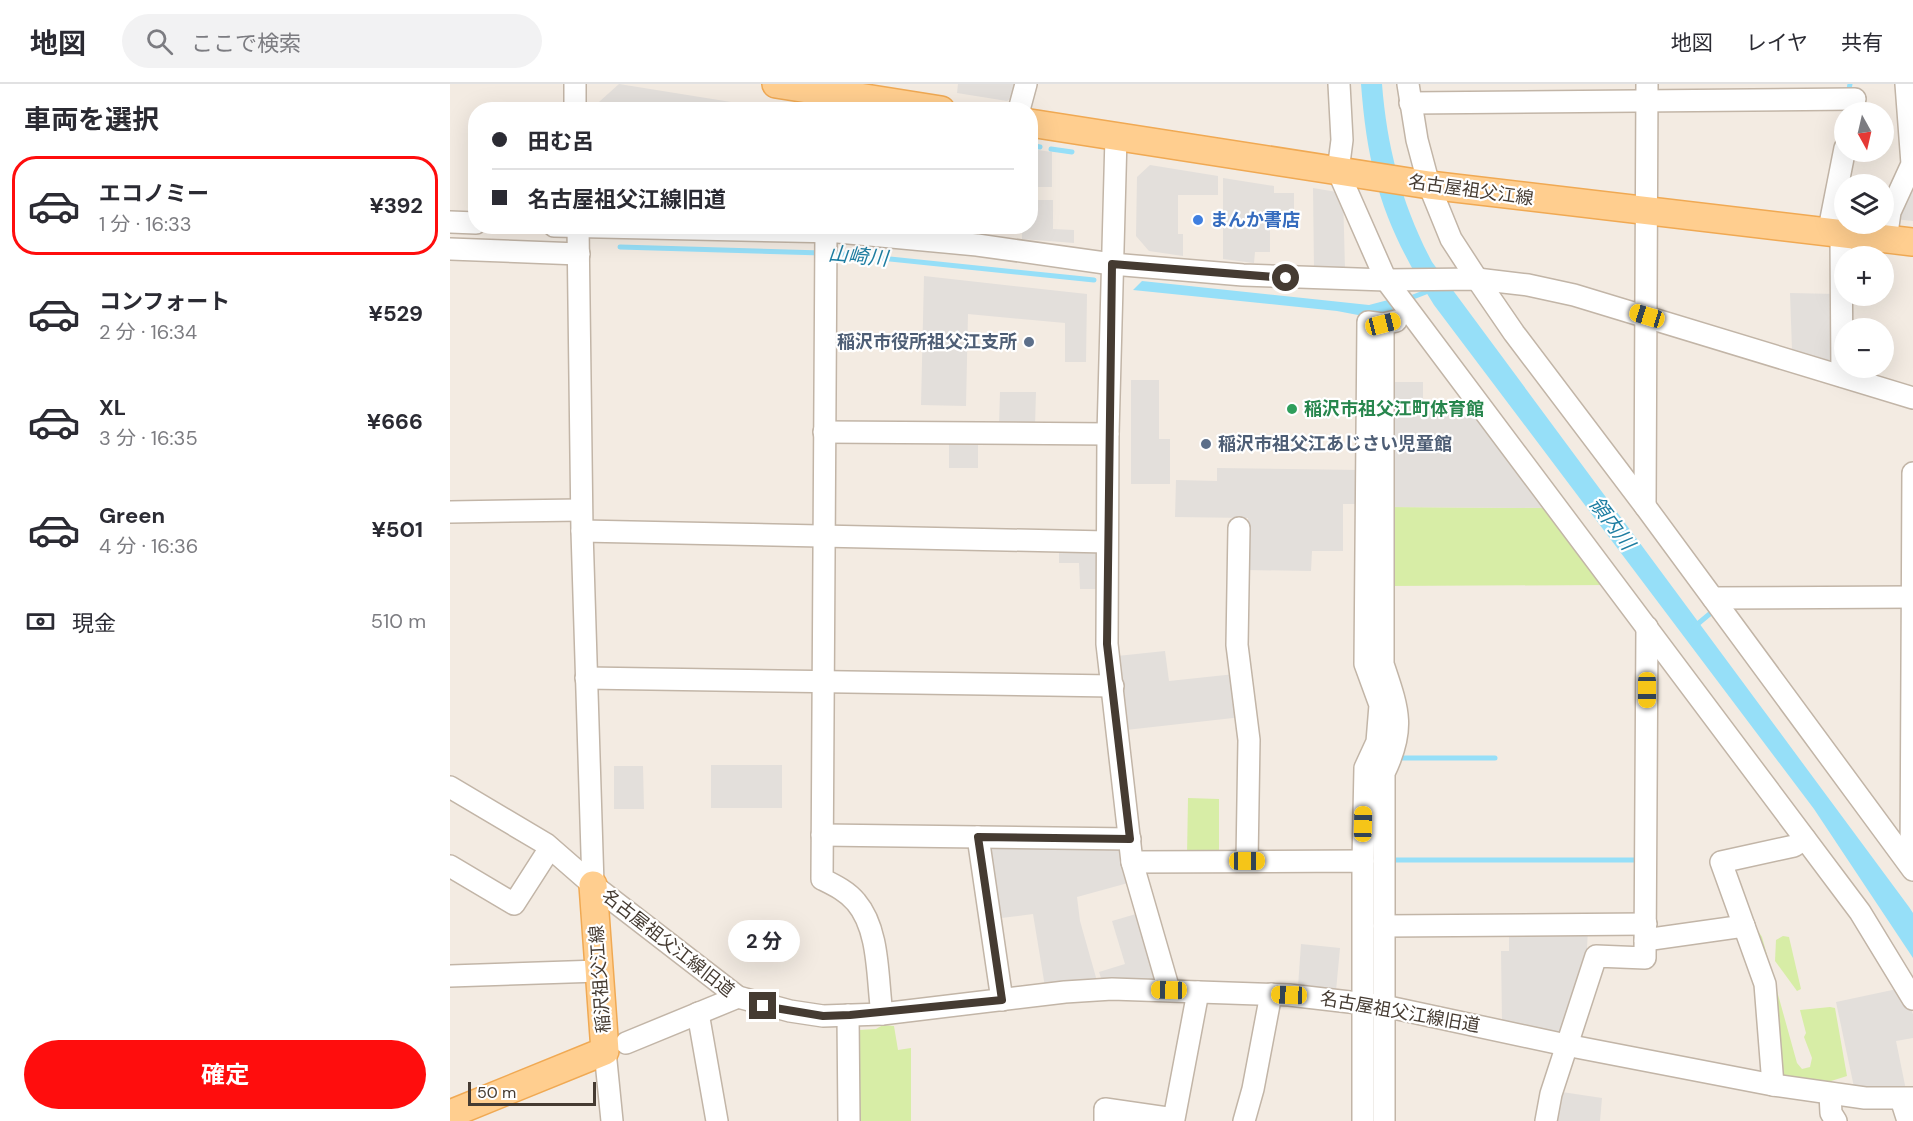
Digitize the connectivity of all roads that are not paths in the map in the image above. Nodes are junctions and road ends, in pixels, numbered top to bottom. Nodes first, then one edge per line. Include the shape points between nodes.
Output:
1 (575, 84) edge
2 (776, 84) edge
3 (1026, 84) edge
4 (1339, 84) edge
5 (1906, 84) edge
6 (1647, 93) edge
7 (1409, 94) edge
8 (851, 96) edge
9 (1854, 98) edge
10 (575, 102) edge
11 (890, 102) edge
12 (1021, 102) edge
13 (1038, 124) edge
14 (1116, 136) junction
15 (1345, 172) junction
16 (1426, 184) junction
17 (1646, 212) junction
18 (450, 222) edge
19 (468, 223) edge
20 (578, 234) edge
21 (680, 234) edge
22 (843, 234) edge
23 (885, 234) edge
24 (1834, 234) edge
25 (1835, 234) joint
26 (1886, 240) junction
27 (1913, 242) edge
28 (825, 244) junction
29 (450, 249) edge
30 (579, 254) junction
31 (1112, 264) junction
32 (1472, 279) junction
33 (1391, 280) junction
34 (1413, 316) junction
35 (1647, 316) junction
36 (1839, 318) edge
37 (1383, 324) junction
38 (1834, 374) edge
39 (1848, 378) edge
40 (1913, 398) edge
41 (824, 432) junction
42 (1108, 434) junction
43 (1913, 473) edge
44 (1645, 506) junction
45 (450, 512) edge
46 (581, 521) junction
47 (1239, 528) dead end
48 (824, 537) junction
49 (1107, 542) junction
50 (1913, 597) edge
51 (1713, 598) junction
52 (1647, 627) junction
53 (586, 678) junction
54 (823, 681) junction
55 (1113, 686) junction
56 (450, 787) edge
57 (822, 835) junction
58 (978, 837) junction
59 (1130, 839) junction
60 (1805, 839) junction
61 (550, 848) junction
62 (1912, 860) edge
63 (1247, 861) junction
64 (1363, 861) junction
65 (1132, 862) junction
66 (450, 866) edge
67 (593, 885) junction
68 (1384, 926) junction
69 (1744, 926) junction
70 (1646, 932) junction
71 (599, 971) junction
72 (450, 976) edge
73 (1169, 990) junction
74 (1198, 992) junction
75 (1271, 994) junction
76 (738, 997) junction
77 (1913, 999) edge
78 (1002, 1000) junction
79 (1362, 1002) junction
80 (1384, 1006) junction
81 (698, 1013) junction
82 (882, 1014) junction
83 (848, 1015) junction
84 (1566, 1046) junction
85 (615, 1047) junction
86 (1773, 1085) junction
87 (1830, 1094) junction
88 (1907, 1099) edge
89 (450, 1114) edge
90 (612, 1121) edge
91 (717, 1121) edge
92 (849, 1121) edge
93 (1105, 1121) edge
94 (1244, 1121) edge
95 (1363, 1121) edge
96 (1384, 1121) edge
97 (1546, 1121) edge
98 (1836, 1121) edge
99 (1908, 1121) edge

1 - 10 street
2 - 8 main road
3 - 12 street
4 - 15 street
5 - 26 street via 1912,164 1890,212
6 - 7 street
6 - 9 street
6 - 17 street
7 - 16 street
8 - 11 main road
13 - 14 main road, 名古屋祖父江線
14 - 15 main road, 名古屋祖父江線
14 - 31 street
15 - 16 main road, 名古屋祖父江線
15 - 33 street
16 - 17 main road, 名古屋祖父江線
16 - 32 street
17 - 24 main road, 名古屋祖父江線
17 - 35 street
18 - 19 street
20 - 30 street
21 - 28 street
22 - 28 street
23 - 31 street
25 - 26 main road, 名古屋祖父江線
25 - 36 street
26 - 27 main road, 名古屋祖父江線
28 - 41 street
29 - 30 street
30 - 46 street
31 - 33 street via 1286,278
31 - 42 street
32 - 33 street
32 - 35 street via 1562,292
32 - 44 street
33 - 34 street
34 - 37 street
34 - 52 street
35 - 38 street
35 - 44 street
37 - 64 street via 1368,322 1365,664 1380,705 1377,742 1365,768
37 - 68 street via 1383,664 1398,713 1397,737 1384,773
39 - 40 street
41 - 42 street
41 - 48 street
42 - 49 street
43 - 50 street
44 - 51 street
45 - 46 street
46 - 48 street
46 - 53 street
47 - 63 street via 1237,645 1250,740
48 - 49 street
48 - 54 street
49 - 55 street via 1107,644
50 - 51 street
50 - 62 street
51 - 62 street
52 - 60 street
52 - 70 street
53 - 54 street
53 - 67 street
54 - 55 street
54 - 57 street
55 - 59 street
56 - 61 street, 名古屋祖父江線旧道
57 - 58 street
57 - 82 street via 822,879 844,890 867,919
58 - 59 street
58 - 78 street
59 - 65 street
60 - 69 street via 1794,846 1720,862
60 - 77 street via 1860,912
61 - 66 street via 514,904
61 - 67 street, 名古屋祖父江線旧道
63 - 64 street
63 - 65 street
64 - 79 street
65 - 73 street
67 - 71 main road, 稲沢祖父江線
67 - 76 street, 名古屋祖父江線旧道
68 - 70 street
68 - 80 street
69 - 70 street
69 - 86 street via 1765,984
70 - 84 street via 1646,958 1596,956
71 - 72 street
71 - 85 main road, 稲沢祖父江線
73 - 74 street, 名古屋祖父江線旧道
73 - 78 street, 名古屋祖父江線旧道 via 1101,990
74 - 75 street, 名古屋祖父江線旧道
74 - 93 street via 1174,1119 1105,1109
75 - 79 street, 名古屋祖父江線旧道
75 - 94 street
76 - 81 street
76 - 83 street, 名古屋祖父江線旧道 via 790,1011
78 - 82 street, 名古屋祖父江線旧道
79 - 80 street, 名古屋祖父江線旧道
79 - 95 street
80 - 84 street, 名古屋祖父江線旧道
80 - 96 street
81 - 85 street
81 - 91 street
82 - 83 street, 名古屋祖父江線旧道
83 - 92 street
84 - 86 street, 名古屋祖父江線旧道
84 - 97 street
85 - 89 main road, 稲沢祖父江線
85 - 90 street
86 - 87 street, 名古屋祖父江線旧道
87 - 88 street, 名古屋祖父江線旧道
87 - 98 street via 1831,1113
88 - 99 street

